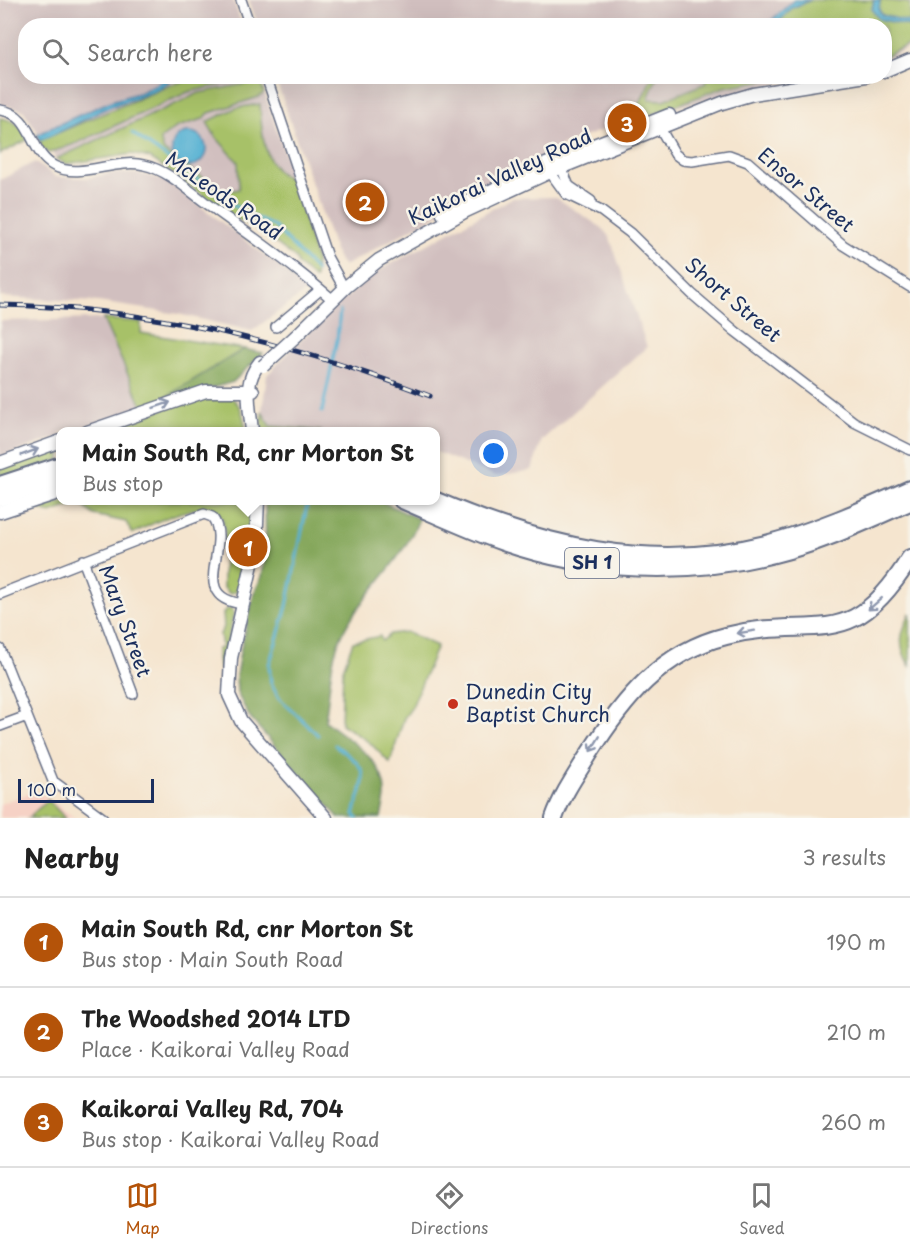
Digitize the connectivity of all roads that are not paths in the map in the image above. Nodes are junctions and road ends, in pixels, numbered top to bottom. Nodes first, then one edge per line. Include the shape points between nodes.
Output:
1 (241, 0) edge
2 (247, 18) edge
3 (910, 53) edge
4 (892, 60) edge
5 (910, 60) edge
6 (892, 68) edge
7 (269, 84) edge
8 (766, 84) edge
9 (816, 84) edge
10 (0, 110) edge
11 (657, 124) junction
12 (553, 165) junction
13 (909, 285) edge
14 (343, 286) junction
15 (327, 295) junction
16 (276, 327) dead end
17 (250, 393) junction
18 (102, 427) edge
19 (252, 427) edge
20 (56, 442) edge
21 (910, 450) edge
22 (0, 463) edge
23 (56, 466) edge
24 (56, 479) edge
25 (0, 484) edge
26 (910, 489) edge
27 (56, 493) edge
28 (0, 498) edge
29 (910, 502) edge
30 (440, 503) edge
31 (258, 505) edge
32 (412, 505) edge
33 (0, 512) edge
34 (910, 558) edge
35 (84, 560) junction
36 (0, 594) edge
37 (244, 604) junction
38 (0, 648) edge
39 (133, 694) dead end
40 (27, 716) junction
41 (0, 726) edge
42 (103, 818) edge
43 (326, 818) edge
44 (554, 818) edge

1 - 2 street
3 - 4 main road
5 - 6 main road
7 - 14 street via 327,257
8 - 11 main road, Kaikorai Valley Road via 723,95
9 - 11 main road, Kaikorai Valley Road via 753,94
10 - 15 street, McLeods Road via 21,118 36,148 46,160 64,170 127,163 156,169
11 - 12 main road, Kaikorai Valley Road
11 - 13 street, Ensor Street via 683,160 729,154 748,162 843,244
12 - 14 main road, Kaikorai Valley Road via 461,204 360,266
12 - 21 street, Short Street via 569,186 630,233 735,331 854,422
14 - 15 main road, Kaikorai Valley Road
15 - 16 street
15 - 17 main road, Kaikorai Valley Road via 294,334 250,375
18 -> 17 main road via 206,391
17 - 19 main road
22 -> 20 main road
23 - 25 highway
24 - 28 highway
26 - 30 highway, SH 1 via 784,538 746,548 680,555 629,555 557,544
27 - 33 main road
29 - 32 highway, SH 1 via 826,538 774,554 726,563 659,568 591,563 525,549
31 - 37 main road via 256,546
34 -> 44 highway via 882,598 843,623 826,628 741,632 707,641 671,658 621,705 578,771
35 - 36 street
35 - 37 street via 207,514 217,525 214,581 218,595 225,601
35 - 39 street, Mary Street
37 - 43 main road via 228,674 233,708
38 - 40 street
40 - 41 street
40 - 42 street via 53,781

